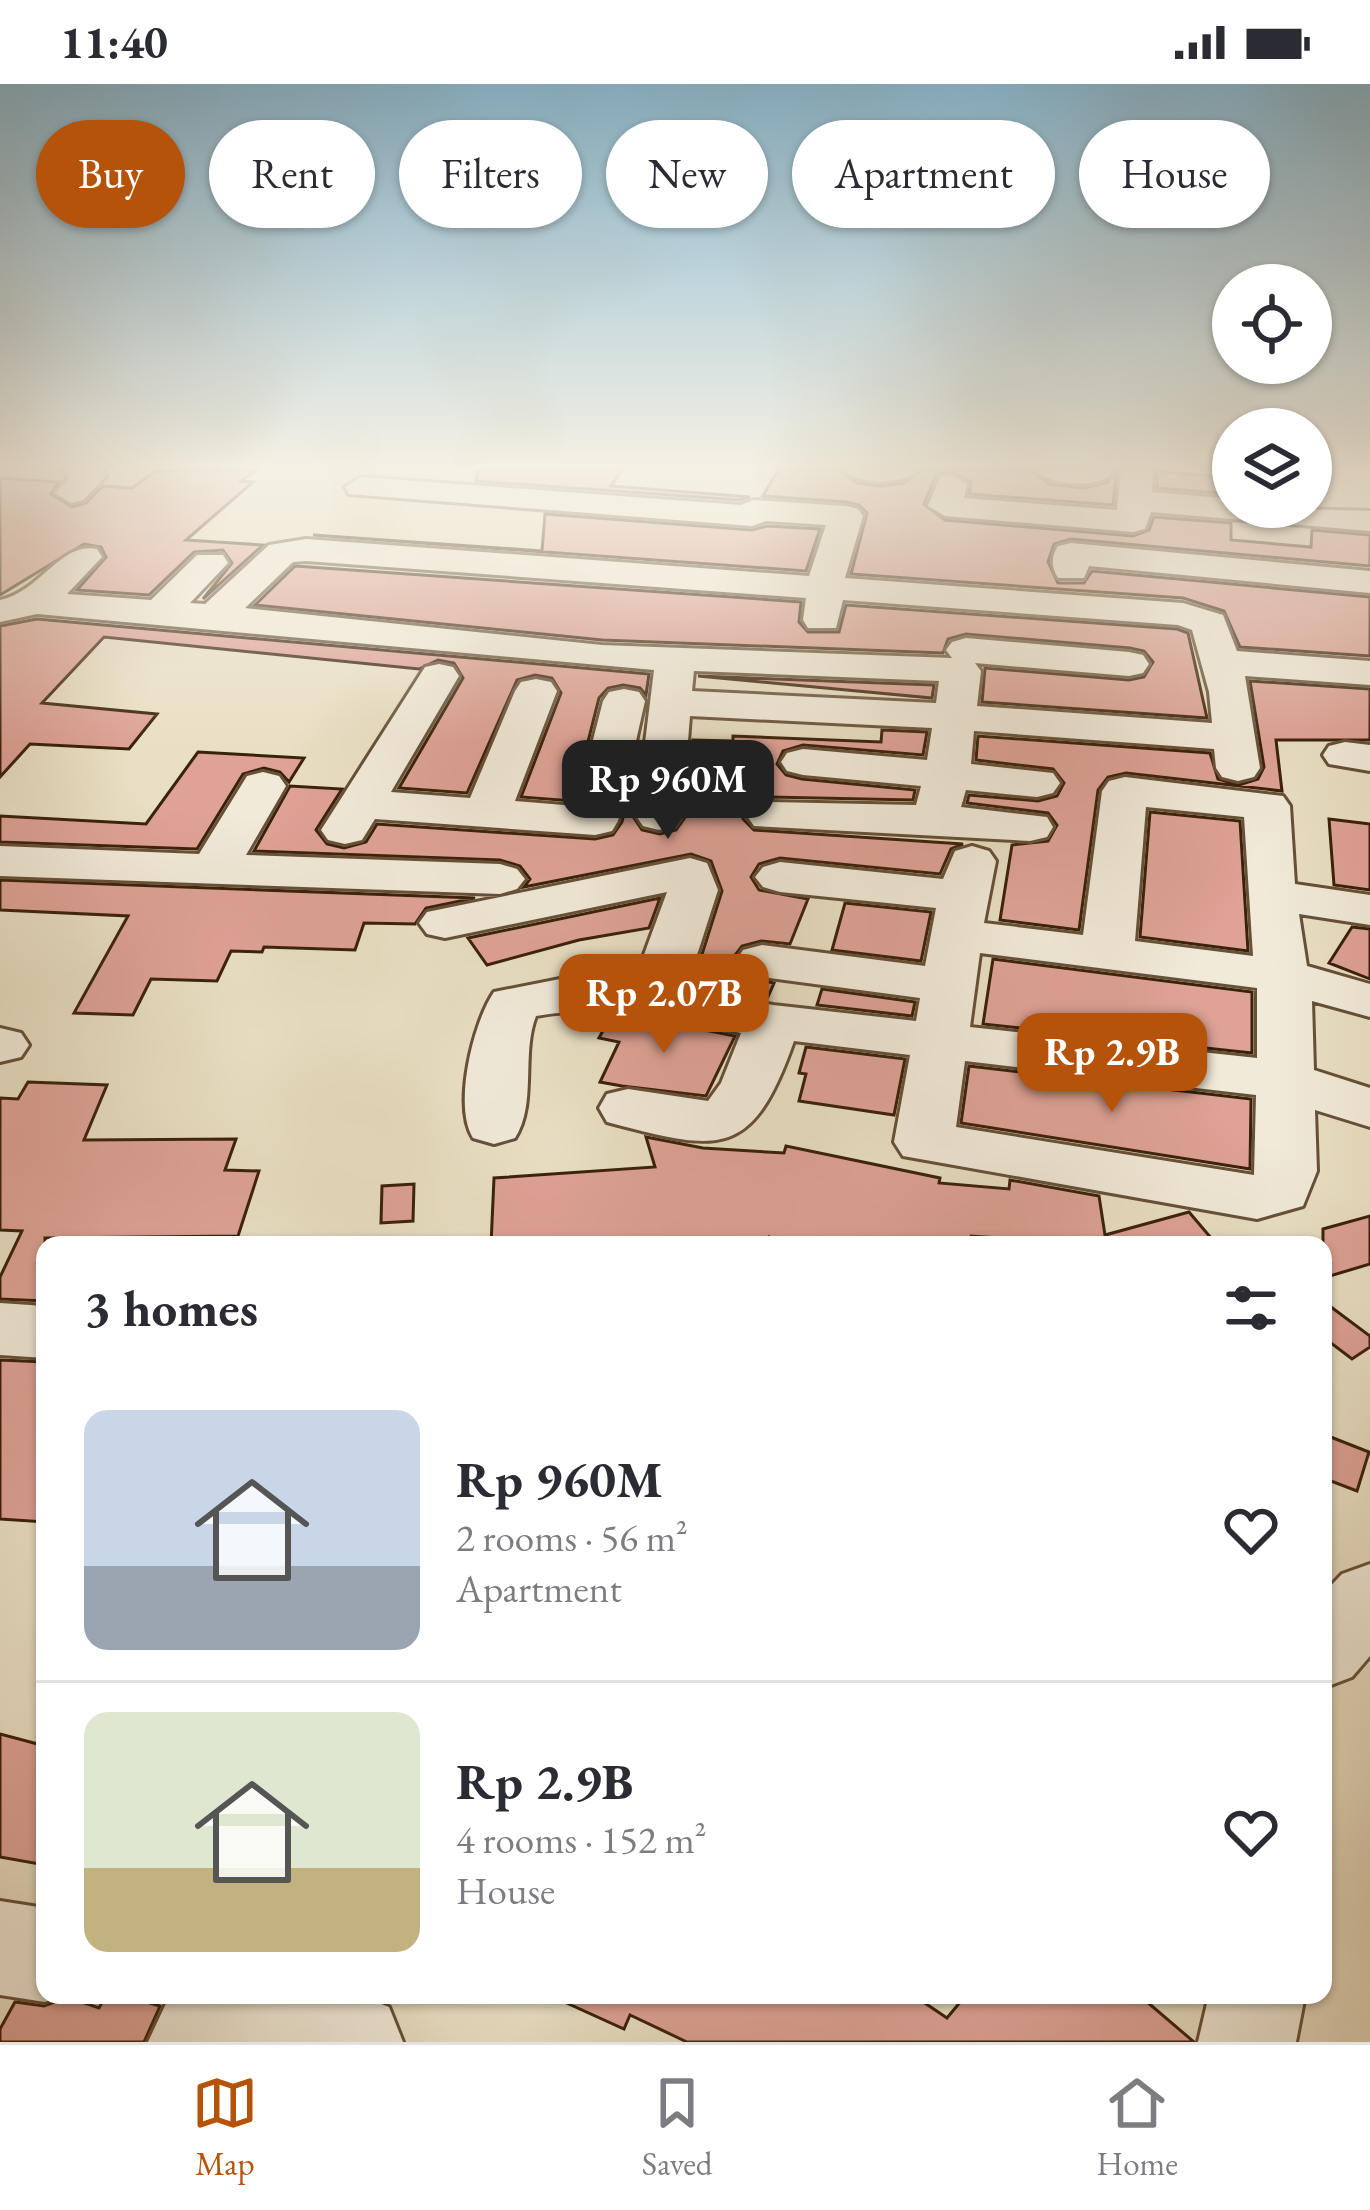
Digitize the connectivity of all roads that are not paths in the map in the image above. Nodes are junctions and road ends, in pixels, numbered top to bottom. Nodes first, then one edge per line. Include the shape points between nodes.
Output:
1 (78, 561) edge
2 (272, 561) edge
3 (387, 561) edge
4 (495, 561) edge
5 (555, 561) edge
6 (634, 561) edge
7 (737, 561) edge
8 (832, 561) edge
9 (944, 561) edge
10 (959, 561) edge
11 (979, 561) edge
12 (1212, 561) edge
13 (1291, 561) edge
14 (1316, 561) edge
15 (210, 562) dead end
16 (553, 565) junction
17 (732, 578) junction
18 (1071, 578) junction
19 (1370, 582) edge
20 (659, 585) junction
21 (825, 586) junction
22 (19, 607) edge
23 (160, 612) junction
24 (542, 614) dead end
25 (214, 616) junction
26 (450, 618) junction
27 (323, 627) junction
28 (1294, 636) junction
29 (513, 649) junction
30 (676, 658) junction
31 (964, 661) junction
32 (818, 662) junction
33 (1129, 664) dead end
34 (1370, 673) edge
35 (1225, 677) junction
36 (622, 679) junction
37 (536, 691) dead end
38 (670, 703) junction
39 (1370, 703) edge
40 (957, 718) junction
41 (803, 762) dead end
42 (263, 786) dead end
43 (1125, 791) junction
44 (362, 804) junction
45 (487, 813) junction
46 (659, 817) dead end
47 (770, 817) dead end
48 (0, 860) edge
49 (214, 869) junction
50 (321, 869) junction
51 (780, 878) dead end
52 (500, 879) dead end
53 (1271, 895) junction
54 (951, 902) junction
55 (1370, 910) edge
56 (445, 922) dead end
57 (1107, 956) junction
58 (762, 961) dead end
59 (1279, 975) junction
60 (655, 999) junction
61 (1370, 1001) edge
62 (772, 1022) junction
63 (1285, 1080) junction
64 (628, 1108) dead end
65 (1370, 1108) edge
66 (494, 1124) dead end
67 (0, 1329) edge
68 (36, 1331) edge
69 (1370, 1599) edge
70 (1332, 1641) edge
71 (0, 1948) edge
72 (36, 1954) edge
73 (1257, 2004) edge
74 (213, 2011) edge
75 (354, 2042) edge
76 (1247, 2042) edge

1 - 22 street
2 - 25 street
3 - 27 street
4 - 16 street
5 - 16 street
6 - 20 street
7 - 17 street
8 - 21 street
9 - 21 street
10 - 31 street via 937,646
11 - 18 street
12 - 18 street
13 - 28 street
14 - 19 street
15 - 23 street
16 - 20 street
17 - 20 street
17 - 21 street
18 - 35 street via 1180,599 1206,620
20 - 36 street
21 - 32 street
22 - 23 street
23 - 25 street
24 - 29 street
25 - 27 street
26 - 27 street
26 - 29 street
26 - 44 street
28 - 34 street
28 - 35 street
29 - 36 street
30 - 32 street
30 - 36 street
30 - 38 street
31 - 32 street
31 - 33 street
31 - 40 street
35 - 39 street
35 - 40 street via 1236,753
36 - 45 street via 595,821
37 - 45 street
38 - 40 street
38 - 46 street
40 - 54 street
41 - 54 street
42 - 49 street
43 - 53 street via 1267,806
43 - 54 street via 1042,798
43 - 57 street
44 - 45 street
44 - 50 street
47 - 54 street
48 - 49 street
49 - 50 street
50 - 52 street
51 - 54 street
53 - 55 street
53 - 59 street
54 - 57 street
54 - 58 street
54 - 62 street
54 - 63 street
54 - 63 street via 923,1140 930,1145 1257,1197 1281,1191 1286,1171
56 - 60 street via 690,873 693,890
57 - 59 street
59 - 61 street
59 - 63 street
60 - 62 street
60 - 66 street via 565,994 513,1004 500,1036
62 - 64 street via 739,1108 724,1118 694,1124
63 - 65 street
67 - 68 street
69 - 70 street
71 - 72 street
73 - 76 street
74 - 75 street

